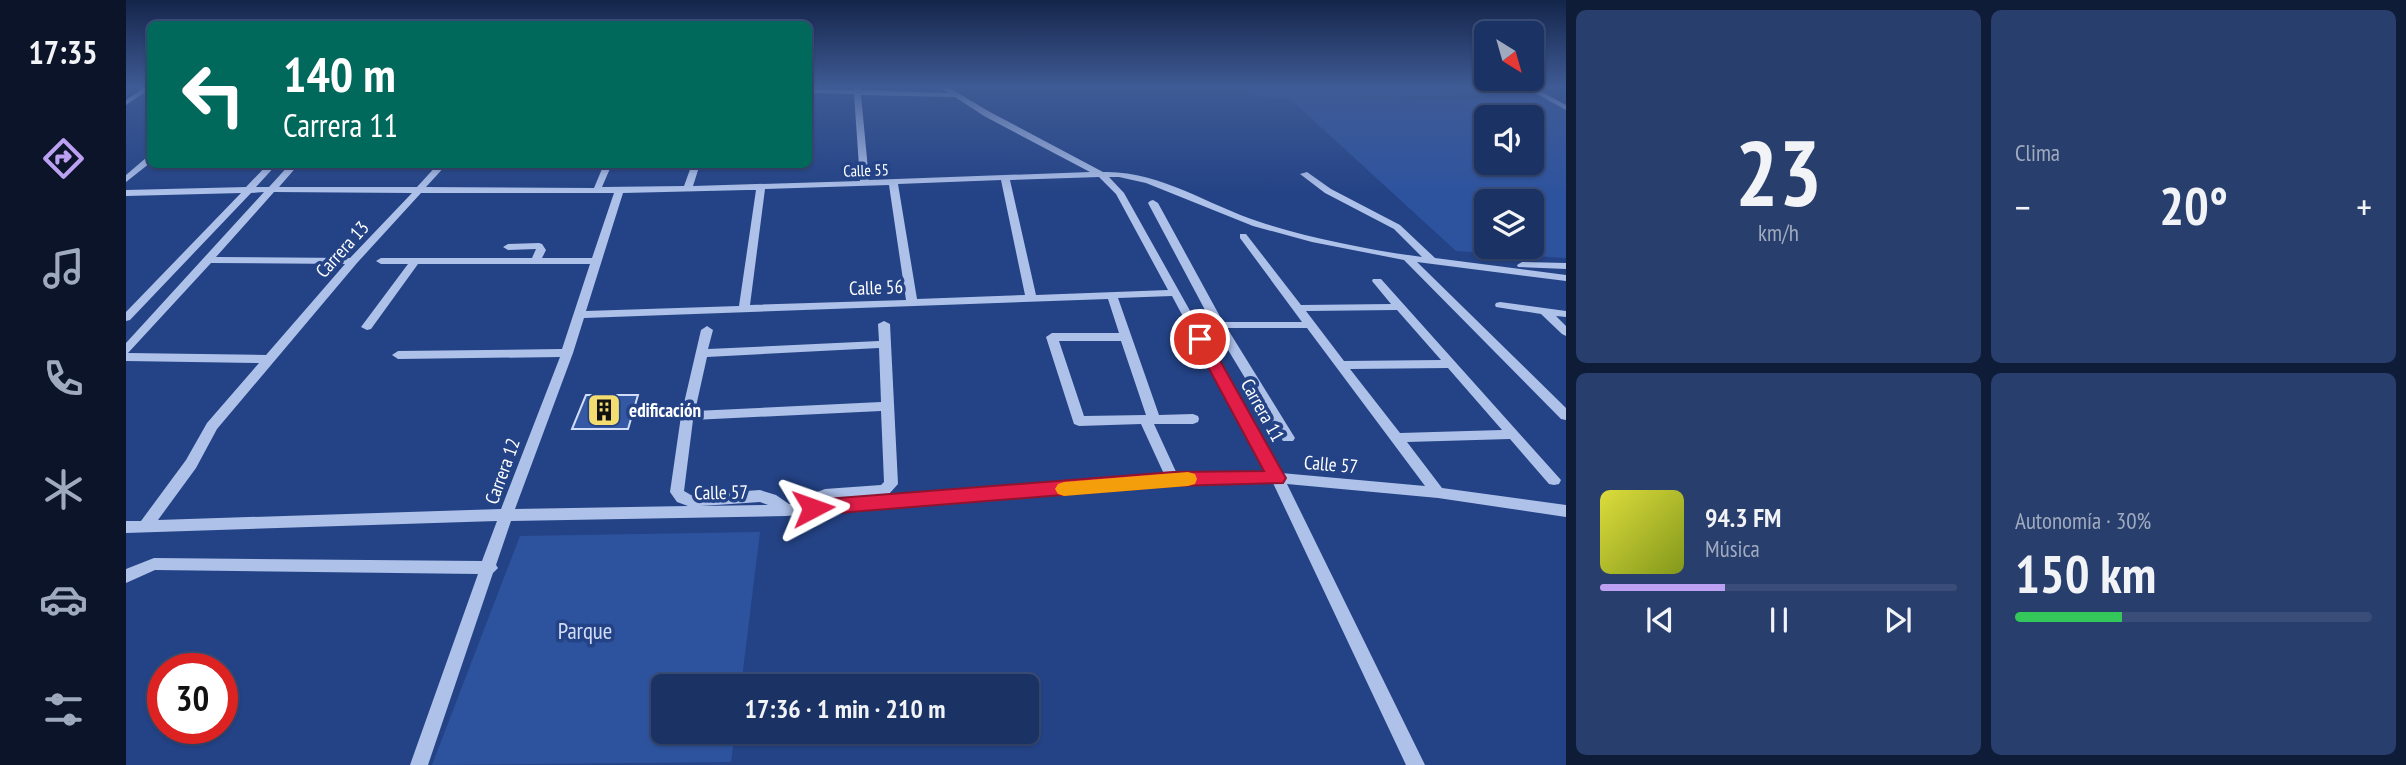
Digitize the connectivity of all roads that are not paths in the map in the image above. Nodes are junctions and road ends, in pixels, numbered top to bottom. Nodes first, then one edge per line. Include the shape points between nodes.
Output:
1 (860, 122) edge
2 (1002, 122) edge
3 (147, 162) edge
4 (269, 168) edge
5 (291, 168) edge
6 (440, 168) edge
7 (606, 168) edge
8 (695, 168) edge
9 (1304, 174) dead end
10 (1102, 175) junction
11 (126, 179) edge
12 (1005, 179) junction
13 (893, 183) junction
14 (865, 184) junction
15 (761, 187) junction
16 (251, 188) junction
17 (273, 188) junction
18 (423, 188) junction
19 (688, 189) junction
20 (597, 190) junction
21 (619, 190) junction
22 (126, 193) edge
23 (1153, 203) dead end
24 (1243, 236) dead end
25 (508, 247) dead end
26 (1407, 258) junction
27 (1430, 259) junction
28 (208, 260) junction
29 (353, 261) junction
30 (381, 261) dead end
31 (415, 261) junction
32 (536, 261) junction
33 (597, 261) junction
34 (1462, 265) junction
35 (1566, 267) edge
36 (1566, 278) edge
37 (1377, 281) dead end
38 (1175, 293) junction
39 (1112, 296) junction
40 (1031, 297) junction
41 (912, 303) junction
42 (1500, 305) dead end
43 (1400, 307) junction
44 (1298, 308) junction
45 (744, 310) junction
46 (1544, 311) junction
47 (1566, 314) edge
48 (580, 315) junction
49 (126, 318) edge
50 (884, 324) dead end
51 (1219, 325) junction
52 (1311, 325) junction
53 (367, 327) dead end
54 (707, 330) dead end
55 (1566, 332) edge
56 (1126, 337) junction
57 (886, 344) junction
58 (126, 350) edge
59 (567, 353) junction
60 (702, 353) junction
61 (398, 355) dead end
62 (126, 357) edge
63 (270, 359) junction
64 (1450, 364) junction
65 (1341, 365) junction
66 (887, 406) junction
67 (687, 416) junction
68 (1566, 416) edge
69 (1193, 419) dead end
70 (1150, 420) junction
71 (1511, 434) junction
72 (1288, 438) dead end
73 (1397, 438) junction
74 (1277, 478) junction
75 (1173, 479) junction
76 (1554, 480) dead end
77 (1438, 493) junction
78 (813, 508) junction
79 (786, 510) junction
80 (1566, 511) edge
81 (506, 514) junction
82 (145, 526) junction
83 (126, 527) edge
84 (490, 568) junction
85 (126, 576) edge
86 (419, 765) edge
87 (1416, 765) edge

1 - 14 street
2 - 10 street, Carrera 11
3 - 11 street
4 - 16 street
5 - 17 street
6 - 18 street, Carrera 13
7 - 20 street
8 - 19 street
9 - 27 street via 1398,227
10 - 12 street, Calle 55
10 - 26 street via 1149,181 1285,233
10 - 38 street, Carrera 11 via 1120,192
12 - 13 street, Calle 55
12 - 40 street
13 - 14 street, Calle 55
13 - 41 street
14 - 15 street, Calle 55
15 - 19 street, Calle 55
15 - 45 street
16 - 17 street, Calle 55
16 - 22 street, Calle 55
16 - 49 street
17 - 18 street, Calle 55
17 - 28 street
18 - 20 street, Calle 55
18 - 29 street, Carrera 13
19 - 21 street, Calle 55
20 - 21 street, Calle 55
21 - 33 street, Carrera 12
23 - 51 street
24 - 44 street
25 - 32 street via 539,246
26 - 27 street
26 - 68 street
27 - 34 street
28 - 29 street
28 - 58 street
29 - 63 street, Carrera 13
30 - 31 street
31 - 32 street
31 - 53 street
32 - 33 street
33 - 48 street, Carrera 12
34 - 35 street
34 - 36 street
37 - 43 street
38 - 39 street, Calle 56
38 - 74 street, Carrera 11
39 - 40 street, Calle 56
39 - 56 street
40 - 41 street, Calle 56
41 - 45 street, Calle 56
42 - 46 street
43 - 44 street
43 - 64 street
44 - 52 street
45 - 48 street, Calle 56
46 - 47 street
46 - 55 street
48 - 59 street, Carrera 12
50 - 57 street
51 - 52 street
51 - 72 street
52 - 65 street
54 - 60 street
56 - 70 street
56 - 70 street via 1052,337 1079,421
57 - 60 street
57 - 66 street
59 - 61 street
59 - 81 street, Carrera 12
60 - 67 street
62 - 63 street
63 - 82 street, Carrera 13 via 212,426 191,464
64 - 65 street
64 - 71 street
65 - 73 street
66 - 67 street
66 - 78 street via 891,484 884,490 825,495 817,498
67 - 79 street via 677,492 681,498 760,496
69 - 70 street
70 - 75 street
71 - 73 street
71 - 76 street
73 - 77 street
74 - 75 street, Calle 57
74 - 77 street, Calle 57
74 - 87 street, Carrera 11
75 - 78 street, Calle 57
77 - 80 street, Calle 57
78 - 79 street, Calle 57
79 - 81 street, Calle 57
81 - 82 street, Calle 57
81 - 84 street, Carrera 12
82 - 83 street, Calle 57
84 - 85 street via 154,564
84 - 86 street, Carrera 12

